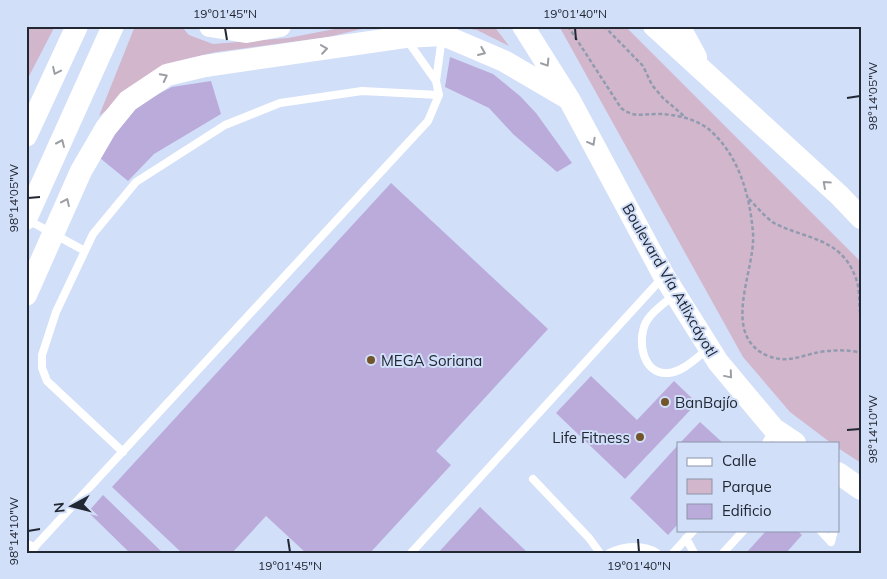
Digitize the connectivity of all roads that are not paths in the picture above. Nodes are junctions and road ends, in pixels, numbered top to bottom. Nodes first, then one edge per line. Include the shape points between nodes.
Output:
1 (77, 26) edge
2 (113, 26) edge
3 (210, 26) edge
4 (280, 26) edge
5 (523, 26) edge
6 (654, 26) edge
7 (679, 26) edge
8 (443, 35) junction
9 (405, 37) junction
10 (708, 77) junction
11 (436, 80) junction
12 (439, 95) junction
13 (569, 99) junction
14 (26, 136) edge
15 (861, 218) edge
16 (26, 219) edge
17 (52, 232) junction
18 (85, 251) junction
19 (670, 285) junction
20 (26, 295) edge
21 (709, 347) junction
22 (770, 436) edge
23 (791, 442) edge
24 (123, 452) junction
25 (840, 474) edge
26 (533, 479) dead end
27 (861, 489) edge
28 (692, 532) edge
29 (742, 532) edge
30 (822, 532) edge
31 (834, 532) edge
32 (686, 538) junction
33 (28, 552) edge
34 (411, 553) edge
35 (600, 553) edge
36 (609, 553) edge
37 (657, 553) edge
38 (674, 553) edge
39 (694, 553) edge
40 (723, 553) edge

1 -> 14 main road
16 -> 2 main road
3 - 4 main road via 246,32
5 -> 13 main road, Boulevard Vía Atlixcáyotl
6 - 10 main road
7 - 10 main road
8 - 9 main road
8 - 11 lane
8 -> 13 main road via 504,61
9 - 11 lane
17 -> 9 main road via 106,128 128,101 167,75 205,66
15 -> 10 main road
11 - 12 lane
12 - 18 lane via 362,91 280,104 225,125 136,182 93,234
12 - 24 lane via 428,121
13 -> 19 main road, Boulevard Vía Atlixcáyotl
16 - 17 lane
17 - 18 lane
17 - 20 main road
18 - 24 lane via 56,312 42,354 42,368 47,381
19 - 21 main road, Boulevard Vía Atlixcáyotl
19 - 21 lane via 642,331 642,354 655,370 668,373 688,366
19 - 34 lane
21 -> 22 main road, Boulevard Vía Atlixcáyotl
22 - 23 main road, Boulevard Vía Atlixcáyotl
24 - 33 lane
25 - 27 main road
26 - 35 lane
28 - 32 lane
29 - 40 lane
30 - 31 lane via 831,542
32 - 38 lane
32 - 39 lane
36 - 37 lane via 620,548 637,547

